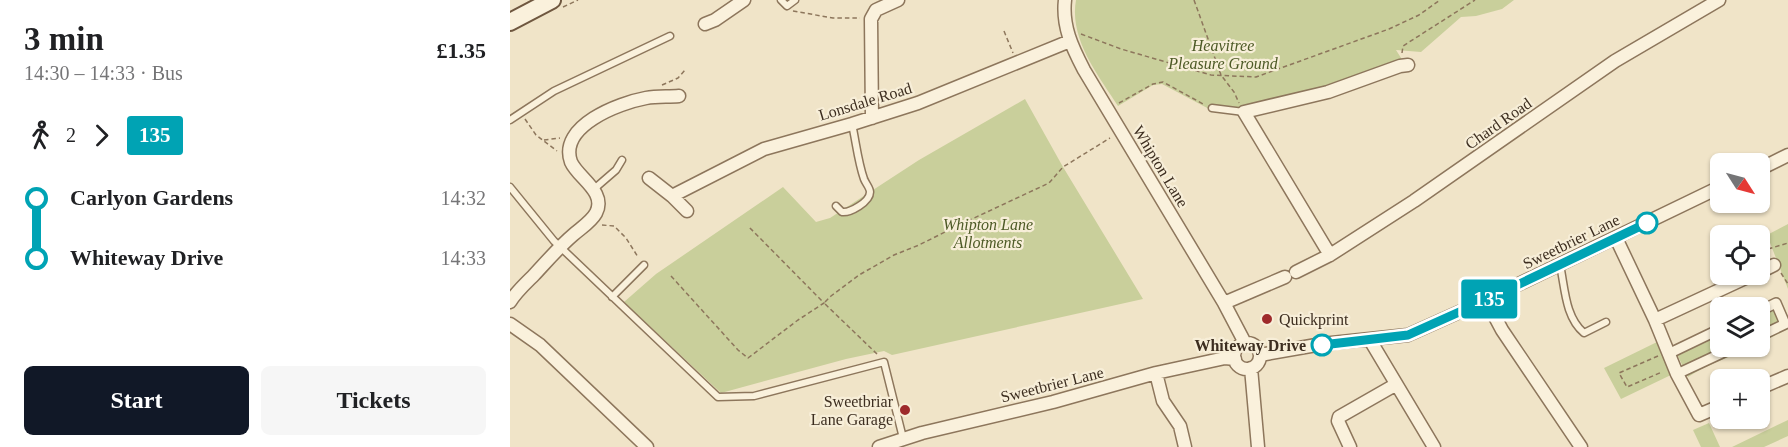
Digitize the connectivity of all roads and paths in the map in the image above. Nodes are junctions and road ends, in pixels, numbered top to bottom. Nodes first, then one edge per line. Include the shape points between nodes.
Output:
1 (744, 0) edge
2 (781, 0) edge
3 (795, 0) edge
4 (897, 0) edge
5 (1065, 0) edge
6 (1194, 0) edge
7 (1440, 0) edge
8 (1475, 0) edge
9 (1719, 0) edge
10 (547, 1) edge
11 (788, 8) junction
12 (871, 19) junction
13 (510, 22) edge
14 (705, 24) dead end
15 (1004, 31) dead end
16 (1068, 35) junction
17 (670, 36) dead end
18 (1016, 62) junction
19 (1404, 66) joint
20 (1221, 75) junction
21 (679, 96) dead end
22 (1212, 108) joint
23 (1108, 110) junction
24 (521, 113) junction
25 (1245, 114) junction
26 (872, 118) junction
27 (510, 120) edge
28 (852, 124) junction
29 (575, 133) junction
30 (1112, 137) dead end
31 (543, 140) junction
32 (1788, 155) edge
33 (622, 160) dead end
34 (572, 163) junction
35 (1770, 164) edge
36 (649, 178) dead end
37 (510, 187) edge
38 (593, 190) junction
39 (1710, 192) edge
40 (672, 196) junction
41 (836, 206) dead end
42 (687, 211) dead end
43 (588, 223) junction
44 (749, 226) dead end
45 (1616, 238) junction
46 (1788, 243) edge
47 (561, 247) junction
48 (1770, 248) edge
49 (1330, 255) junction
50 (1560, 264) junction
51 (644, 265) joint
52 (1774, 265) dead end
53 (1770, 267) edge
54 (670, 276) dead end
55 (1730, 285) edge
56 (612, 297) junction
57 (1486, 300) junction
58 (510, 302) edge
59 (824, 303) junction
60 (1224, 303) junction
61 (1770, 306) edge
62 (1655, 320) junction
63 (1606, 322) dead end
64 (510, 324) edge
65 (1770, 331) edge
66 (1710, 334) edge
67 (1370, 340) junction
68 (1245, 343) junction
69 (1668, 353) junction
70 (1260, 354) junction
71 (1710, 357) edge
72 (1235, 359) junction
73 (884, 362) junction
74 (1251, 368) junction
75 (1676, 370) junction
76 (1156, 373) junction
77 (1788, 376) edge
78 (1770, 384) edge
79 (1395, 385) junction
80 (1710, 410) edge
81 (903, 438) junction
82 (647, 447) edge
83 (879, 447) edge
84 (1185, 447) edge
85 (1258, 447) edge
86 (1350, 447) edge
87 (1434, 447) edge
88 (1581, 447) edge

1 - 14 street
2 - 11 lane
3 - 11 lane
4 - 12 street via 876,10
5 - 16 street, Whipton Lane
6 - 20 path
7 - 20 path via 1389,29 1256,77
8 - 19 path via 1403,46
9 - 49 street, Chard Road via 1615,61
10 - 13 main road
11 - 12 path via 833,18
12 - 26 street
15 - 18 path
16 - 18 street, Lonsdale Road
16 - 20 path
16 - 23 street, Whipton Lane via 1083,70
17 - 24 lane via 554,91
18 - 26 street, Lonsdale Road
19 - 25 street
20 - 25 path
21 - 29 street via 646,98 608,111
22 - 23 path via 1162,82
22 - 25 lane
23 - 60 street, Whipton Lane
24 - 27 lane
24 - 31 path
25 - 49 street
26 - 28 street, Lonsdale Road
28 - 40 street, Lonsdale Road via 764,149
28 - 41 lane via 870,194 850,212 842,212
29 - 31 path
29 - 34 street via 568,147
30 - 59 path via 1063,167 1050,183 894,255 859,275
31 - 34 path
32 - 35 street
33 - 38 lane
34 - 38 street
36 - 40 street
37 - 47 lane
38 - 43 street via 598,206
39 - 45 street, Sweetbrier Lane
40 - 42 street
43 - 47 street
43 - 51 path via 614,226
44 - 59 path
45 - 50 street, Sweetbrier Lane
45 - 62 street
46 - 48 path
47 - 56 lane
47 - 58 street
49 - 60 street, Chard Road
50 - 57 street, Sweetbrier Lane
50 - 63 lane via 1570,314 1577,327 1584,333
51 - 56 lane
52 - 53 street
54 - 59 path via 748,358
55 - 62 street
56 - 73 lane via 718,397 754,396
57 - 67 street, Sweetbrier Lane via 1408,335
57 - 88 street
59 - 73 path
60 - 68 street, Whipton Lane
61 - 65 street via 1776,303 1785,324
62 - 69 street
64 - 82 street via 540,345
66 - 69 street
67 - 70 street, Sweetbrier Lane
67 - 79 street
68 - 70 street via 1256,347
68 - 72 street via 1235,351
69 - 75 street
69 - 75 path via 1619,373 1627,387
70 - 74 street via 1258,363
71 - 75 street
72 - 74 street via 1239,366
72 - 76 street, Sweetbrier Lane
73 - 81 lane
74 - 85 street
75 - 80 street via 1699,415
76 - 81 street, Sweetbrier Lane
76 - 84 street via 1163,401 1180,426
77 - 78 street
79 - 86 street via 1339,417
79 - 87 street
81 - 83 street, Sweetbrier Lane

